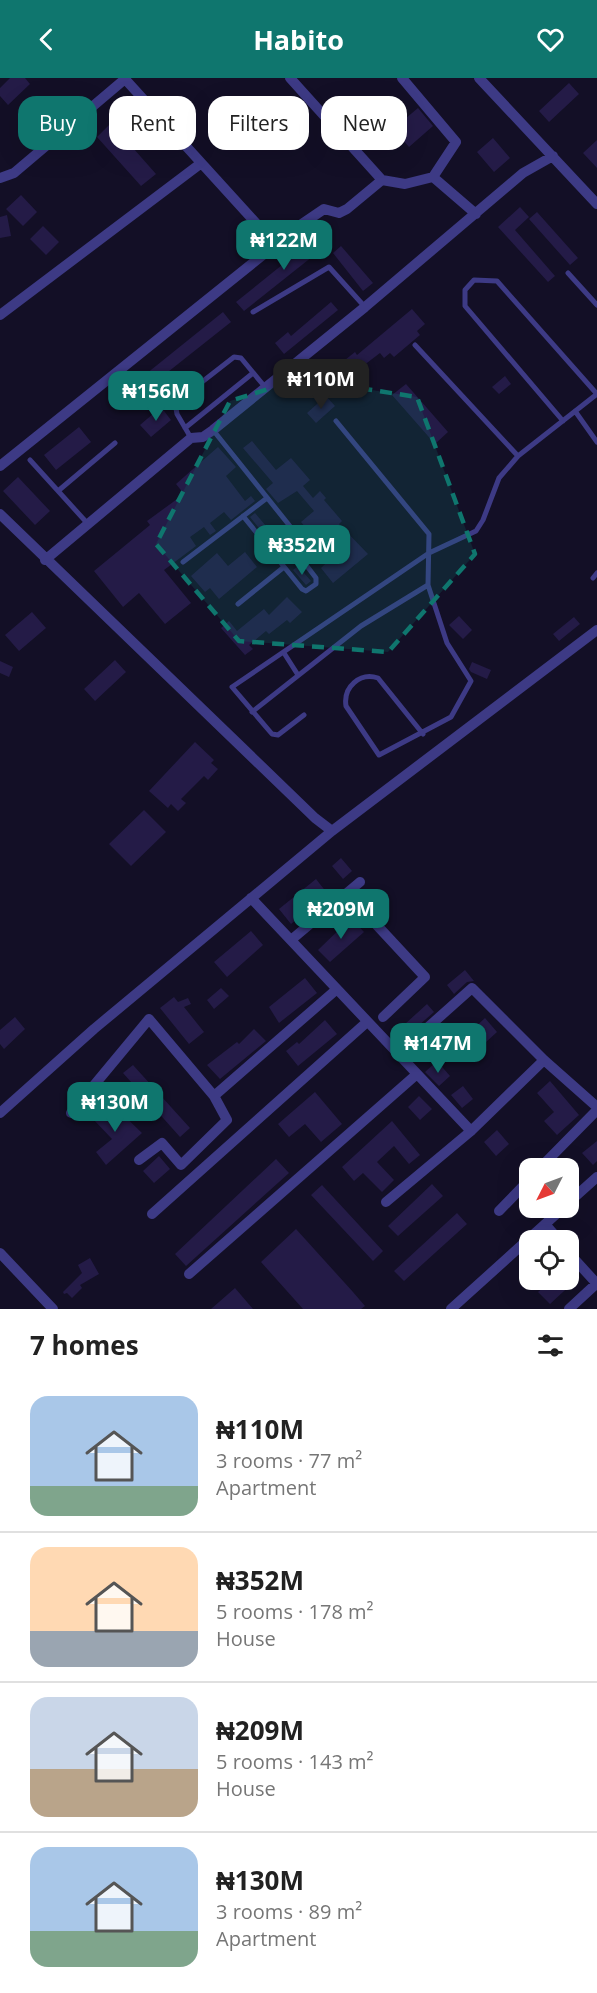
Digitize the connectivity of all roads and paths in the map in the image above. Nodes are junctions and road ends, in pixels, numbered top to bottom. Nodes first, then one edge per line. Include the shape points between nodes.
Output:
1 (125, 78) edge
2 (290, 78) edge
3 (402, 78) edge
4 (479, 78) edge
5 (553, 156) junction
6 (200, 164) junction
7 (432, 177) junction
8 (0, 178) edge
9 (382, 180) junction
10 (597, 204) edge
11 (476, 214) junction
12 (275, 244) junction
13 (568, 273) dead end
14 (597, 305) edge
15 (365, 307) junction
16 (253, 312) dead end
17 (0, 315) edge
18 (415, 345) dead end
19 (253, 373) junction
20 (265, 387) junction
21 (575, 411) junction
22 (563, 420) junction
23 (336, 421) dead end
24 (184, 428) junction
25 (213, 430) junction
26 (191, 438) junction
27 (597, 442) edge
28 (115, 443) dead end
29 (518, 456) junction
30 (30, 460) dead end
31 (0, 466) edge
32 (58, 491) junction
33 (267, 498) junction
34 (0, 514) edge
35 (243, 516) junction
36 (88, 524) junction
37 (429, 553) junction
38 (45, 560) junction
39 (183, 562) dead end
40 (284, 567) junction
41 (429, 585) junction
42 (238, 604) dead end
43 (597, 630) edge
44 (284, 653) junction
45 (298, 675) junction
46 (252, 712) junction
47 (304, 715) dead end
48 (423, 734) junction
49 (332, 831) junction
50 (360, 882) dead end
51 (347, 893) junction
52 (251, 898) junction
53 (291, 940) junction
54 (337, 989) junction
55 (383, 1017) dead end
56 (367, 1022) junction
57 (398, 1054) junction
58 (544, 1060) junction
59 (417, 1074) junction
60 (214, 1096) junction
61 (597, 1108) edge
62 (0, 1113) edge
63 (71, 1113) dead end
64 (471, 1131) junction
65 (550, 1158) edge
66 (139, 1160) dead end
67 (597, 1177) edge
68 (519, 1190) edge
69 (579, 1193) edge
70 (386, 1202) dead end
71 (499, 1210) dead end
72 (152, 1214) dead end
73 (552, 1218) edge
74 (545, 1224) junction
75 (550, 1230) edge
76 (0, 1254) edge
77 (579, 1264) edge
78 (189, 1274) dead end
79 (597, 1284) edge
80 (53, 1309) edge
81 (451, 1309) edge
82 (569, 1309) edge

1 - 6 street
1 - 8 street via 14,173
2 - 9 street
3 - 7 street via 456,142
4 - 5 street
5 - 10 street
5 - 11 street via 524,173
6 - 12 street
6 - 17 street
7 - 9 street via 405,184
7 - 11 street
9 - 12 street via 347,209 339,213 324,209
11 - 15 street
12 - 31 street
13 - 14 lane
15 - 16 lane via 329,267
15 - 20 street
18 - 29 lane
19 - 20 lane
19 - 24 lane
19 - 24 lane via 240,358 234,357 175,403
20 - 25 street
21 - 22 lane
21 - 22 lane via 597,394 497,281 474,280 465,290 465,306
21 - 27 lane
22 - 29 lane
23 - 37 lane via 429,534
24 - 26 lane
25 - 26 street
25 - 33 lane
26 - 36 street
28 - 32 lane
29 - 37 lane via 499,478 476,531
30 - 32 lane
32 - 36 lane
33 - 35 lane
33 - 40 lane via 297,535 290,544 316,578 316,584 306,591 302,589
34 - 38 street
35 - 39 lane
35 - 40 lane
36 - 38 street
37 - 41 lane
37 - 44 lane
38 - 49 street
40 - 42 lane
41 - 45 lane via 361,626
41 - 48 lane via 447,643 471,681 452,717
43 - 49 street
44 - 45 lane
44 - 46 lane via 234,683 233,691
45 - 46 lane
46 - 47 lane via 272,734 278,735
48 - 48 lane via 379,755 346,706 348,688 361,678 378,678
49 - 52 street
50 - 51 street
51 - 53 street
51 - 55 street via 425,977
52 - 53 street
52 - 62 street
53 - 54 street
54 - 56 street
54 - 60 street
56 - 57 street
56 - 72 street
57 - 58 street via 472,988
57 - 59 street
58 - 61 street
58 - 64 street
59 - 64 street
59 - 78 street
60 - 63 street via 149,1019
60 - 66 street via 227,1120 181,1165 162,1143
61 - 65 street
64 - 70 street
67 - 69 street
68 - 71 street
73 - 74 street
74 - 75 street
74 - 81 street
76 - 80 street
77 - 79 street
79 - 82 street

